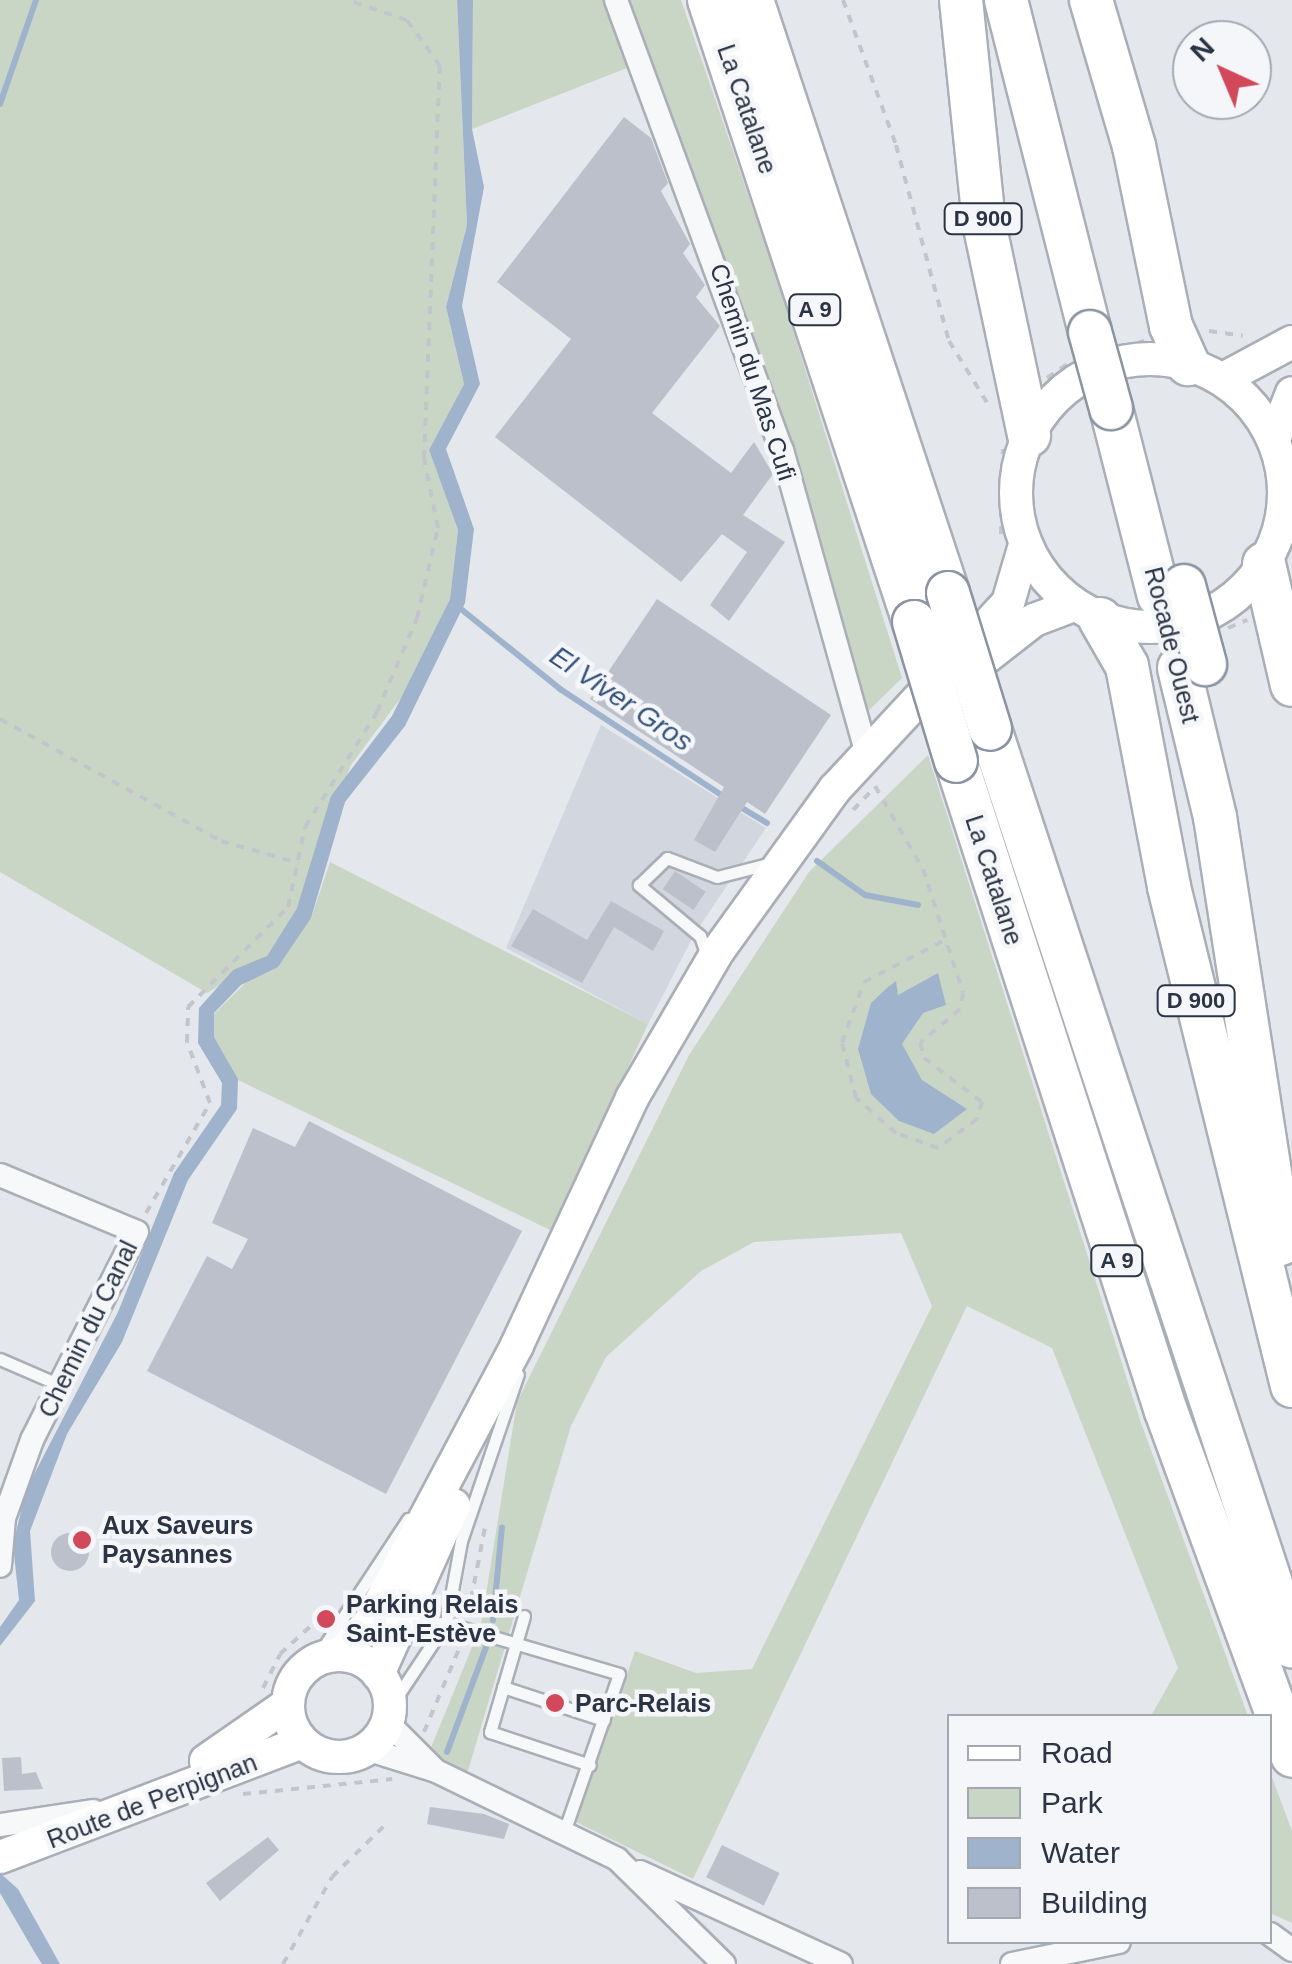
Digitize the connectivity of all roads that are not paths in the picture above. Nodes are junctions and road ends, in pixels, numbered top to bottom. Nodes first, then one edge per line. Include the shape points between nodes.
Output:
1 (616, 0) edge
2 (709, 0) edge
3 (752, 0) edge
4 (961, 0) edge
5 (1006, 0) edge
6 (1032, 0) edge
7 (1091, 0) edge
8 (1104, 329) junction
9 (1278, 338) edge
10 (1204, 357) junction
11 (1292, 393) edge
12 (1274, 439) junction
13 (1026, 440) junction
14 (1288, 493) edge
15 (1278, 544) edge
16 (1025, 545) junction
17 (1087, 612) junction
18 (1192, 666) junction
19 (1292, 685) edge
20 (868, 764) junction
21 (835, 789) junction
22 (632, 1098) junction
23 (1292, 1140) edge
24 (0, 1175) edge
25 (1292, 1298) edge
26 (0, 1359) edge
27 (518, 1374) junction
28 (62, 1386) junction
29 (1292, 1386) edge
30 (0, 1566) edge
31 (524, 1616) dead end
32 (446, 1623) junction
33 (400, 1624) junction
34 (516, 1642) junction
35 (1292, 1647) edge
36 (316, 1653) junction
37 (378, 1674) junction
38 (504, 1687) junction
39 (274, 1699) junction
40 (388, 1714) junction
41 (1270, 1714) edge
42 (1272, 1718) edge
43 (604, 1720) junction
44 (302, 1742) junction
45 (366, 1749) junction
46 (1292, 1756) edge
47 (590, 1765) junction
48 (436, 1771) junction
49 (106, 1808) junction
50 (0, 1825) edge
51 (564, 1832) junction
52 (0, 1842) edge
53 (0, 1856) edge
54 (617, 1860) junction
55 (1109, 1944) edge
56 (724, 1964) edge
57 (841, 1964) edge
58 (1012, 1964) edge

1 - 20 street, Chemin du Mas Cufi via 782,450
2 - 41 highway, La Catalane / A 9, bridge
3 - 35 highway, La Catalane / A 9, bridge
4 - 13 highway, D 900 via 984,223
5 - 8 highway, Rocade Ouest / D 900
6 - 8 highway, Rocade Ouest / D 900
7 - 10 highway via 1134,146 1170,326
8 - 18 highway, Rocade Ouest / D 900, bridge
9 - 10 main road
10 - 12 main road
10 - 13 main road via 1141,358 1096,370 1056,396
11 - 12 main road
12 - 14 main road
13 - 16 main road via 1016,478
14 - 15 main road
15 - 17 main road via 1240,593 1192,620 1136,627
15 - 19 highway
16 - 17 main road
16 - 20 main road via 1008,603
17 - 20 main road via 990,652
17 - 29 highway, D 900 via 1127,666 1169,887
18 - 23 highway, Rocade Ouest / D 900 via 1260,912
18 - 25 highway, Rocade Ouest / D 900
20 - 21 main road, Route de Perpignan
20 - 27 main road via 677,1048
21 - 22 main road, Route de Perpignan via 718,952
21 - 22 lane via 760,870 717,877 667,858 639,885 708,949
22 - 36 main road, Route de Perpignan via 370,1622
24 - 28 street, Chemin du Canal via 136,1232
26 - 28 lane
27 - 32 lane via 461,1540
27 - 33 main road
28 - 30 street, Chemin du Canal via 15,1485
31 - 34 lane
32 - 33 lane
32 - 34 lane
32 - 40 lane
33 - 37 main road
34 - 38 lane
34 - 43 lane via 619,1674
36 - 37 main road
36 - 39 main road, Route de Perpignan
37 - 40 main road
38 - 43 lane
38 - 47 lane via 490,1732
39 - 44 main road
39 - 49 main road, Route de Perpignan via 240,1746
40 - 45 main road
40 - 48 street
42 - 46 highway, La Catalane / A 9, bridge
43 - 47 lane
44 - 45 main road via 333,1757
44 - 53 main road, Route de Perpignan via 82,1833
45 - 48 street
47 - 51 lane
48 - 51 street
49 - 50 street
49 - 52 main road, Route de Perpignan
51 - 54 street
54 - 56 street
54 - 57 street via 763,1936
55 - 58 street

